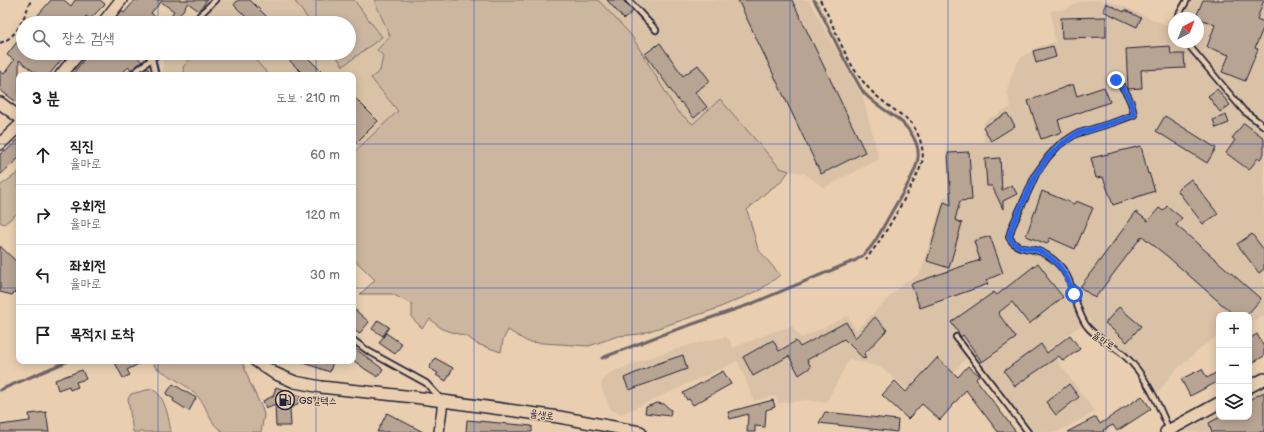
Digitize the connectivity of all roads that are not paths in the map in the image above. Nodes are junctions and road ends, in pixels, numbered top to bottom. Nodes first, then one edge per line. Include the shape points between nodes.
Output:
1 (122, 0) edge
2 (215, 0) edge
3 (628, 0) edge
4 (1187, 0) edge
5 (1180, 12) edge
6 (111, 16) edge
7 (199, 16) edge
8 (656, 30) dead end
9 (1191, 48) edge
10 (73, 60) edge
11 (151, 60) edge
12 (152, 60) edge
13 (63, 72) edge
14 (135, 72) edge
15 (155, 72) edge
16 (1116, 80) dead end
17 (0, 103) edge
18 (16, 115) edge
19 (1264, 126) edge
20 (16, 129) edge
21 (0, 144) edge
22 (956, 337) dead end
23 (356, 342) edge
24 (260, 364) edge
25 (1264, 379) edge
26 (1252, 385) edge
27 (443, 401) junction
28 (1216, 406) edge
29 (1168, 431) edge
30 (439, 432) edge
31 (640, 432) edge
32 (1028, 432) edge

1 - 6 street
2 - 7 lane
3 - 8 lane
4 - 5 lane
9 - 19 lane via 1244,111
10 - 13 street
11 - 14 lane
12 - 15 lane
16 - 29 lane, 율마로 via 1127,93 1134,115 1076,134 1060,145 1036,174 1009,237 1013,244 1039,251 1059,265 1068,278 1080,315 1089,330 1132,363 1158,402
17 - 18 street
20 - 21 street
22 - 32 lane
23 - 27 lane via 426,383
24 - 27 street, 율생로 via 288,379 314,386
25 - 26 street
27 - 30 street
27 - 31 street, 율생로 via 559,417
28 - 29 street, 율마로

